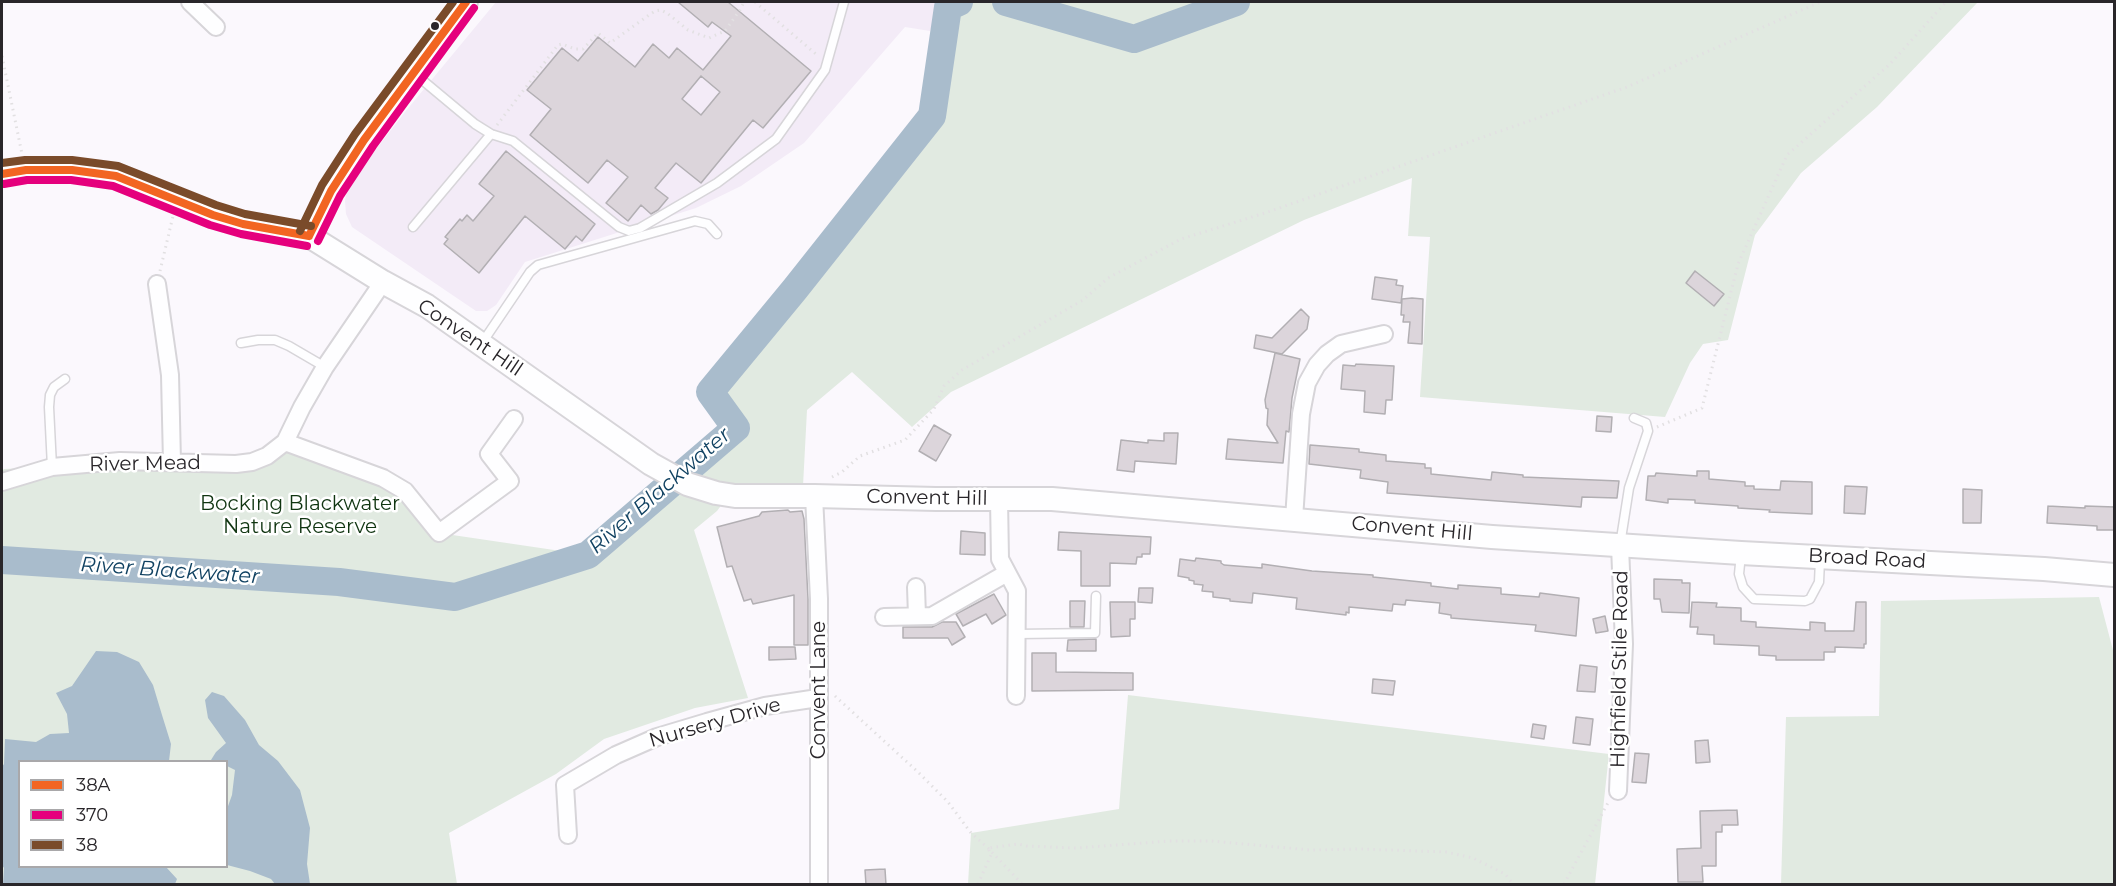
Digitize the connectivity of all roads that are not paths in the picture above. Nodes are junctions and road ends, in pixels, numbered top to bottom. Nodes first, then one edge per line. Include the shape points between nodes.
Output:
1 (190, 2) edge
2 (466, 2) edge
3 (844, 2) edge
4 (216, 27) dead end
5 (414, 74) junction
6 (491, 134) junction
7 (2, 174) edge
8 (414, 227) dead end
9 (717, 234) dead end
10 (309, 236) junction
11 (383, 282) junction
12 (157, 284) road end
13 (1384, 334) dead end
14 (241, 343) dead end
15 (482, 343) junction
16 (325, 367) junction
17 (65, 379) dead end
18 (1634, 418) dead end
19 (514, 419) dead end
20 (285, 441) junction
21 (172, 462) junction
22 (52, 467) junction
23 (2, 482) edge
24 (820, 489) junction
25 (999, 499) junction
26 (1294, 519) junction
27 (1620, 546) junction
28 (1741, 553) junction
29 (1820, 556) junction
30 (1007, 573) junction
31 (2115, 576) edge
32 (916, 587) dead end
33 (1096, 596) dead end
34 (917, 616) junction
35 (884, 617) dead end
36 (1017, 634) junction
37 (1016, 696) dead end
38 (818, 698) junction
39 (1618, 791) road end
40 (568, 836) dead end
41 (819, 885) edge

1 - 4 street
2 - 5 main road
3 - 6 lane via 825,70 776,139 717,183 640,228 629,231 618,227 513,141
5 - 6 lane
5 - 10 main road via 364,140
6 - 8 lane
7 - 10 street via 72,170 116,176 223,218
9 - 15 lane via 708,224 695,221 538,265
10 - 11 main road, Convent Hill
11 - 15 main road, Convent Hill
11 - 16 street, River Mead
12 - 21 street via 170,375
13 - 26 street via 1341,344 1317,365 1307,383 1301,414
14 - 16 lane via 275,340
15 - 24 main road, Convent Hill via 651,464 687,484 735,496
16 - 20 street, River Mead
17 - 22 lane via 54,387 48,407
18 - 27 lane via 1646,423 1648,431 1629,488
19 - 20 street via 489,454 510,481 439,533 405,491 383,478
20 - 21 street, River Mead via 252,462
21 - 22 street, River Mead via 120,461
22 - 23 street, River Mead
24 - 25 main road, Convent Hill
24 - 38 street, Convent Lane
25 - 26 main road, Convent Hill via 1052,499
25 - 30 street via 1000,559
26 - 27 main road, Convent Hill
27 - 28 main road, Broad Road
27 - 39 street, Highfield Stile Road via 1624,644
28 - 29 main road, Broad Road
28 - 29 lane via 1739,574 1743,587 1754,599 1774,600 1810,599 1819,582
29 - 31 main road, Broad Road via 2044,568
30 - 34 street via 932,616
30 - 36 street via 1017,591
32 - 34 street
33 - 36 lane via 1095,633
34 - 35 street
36 - 37 street
38 - 40 street, Nursery Drive via 765,706 657,736 616,755 565,785
38 - 41 street, Convent Lane

